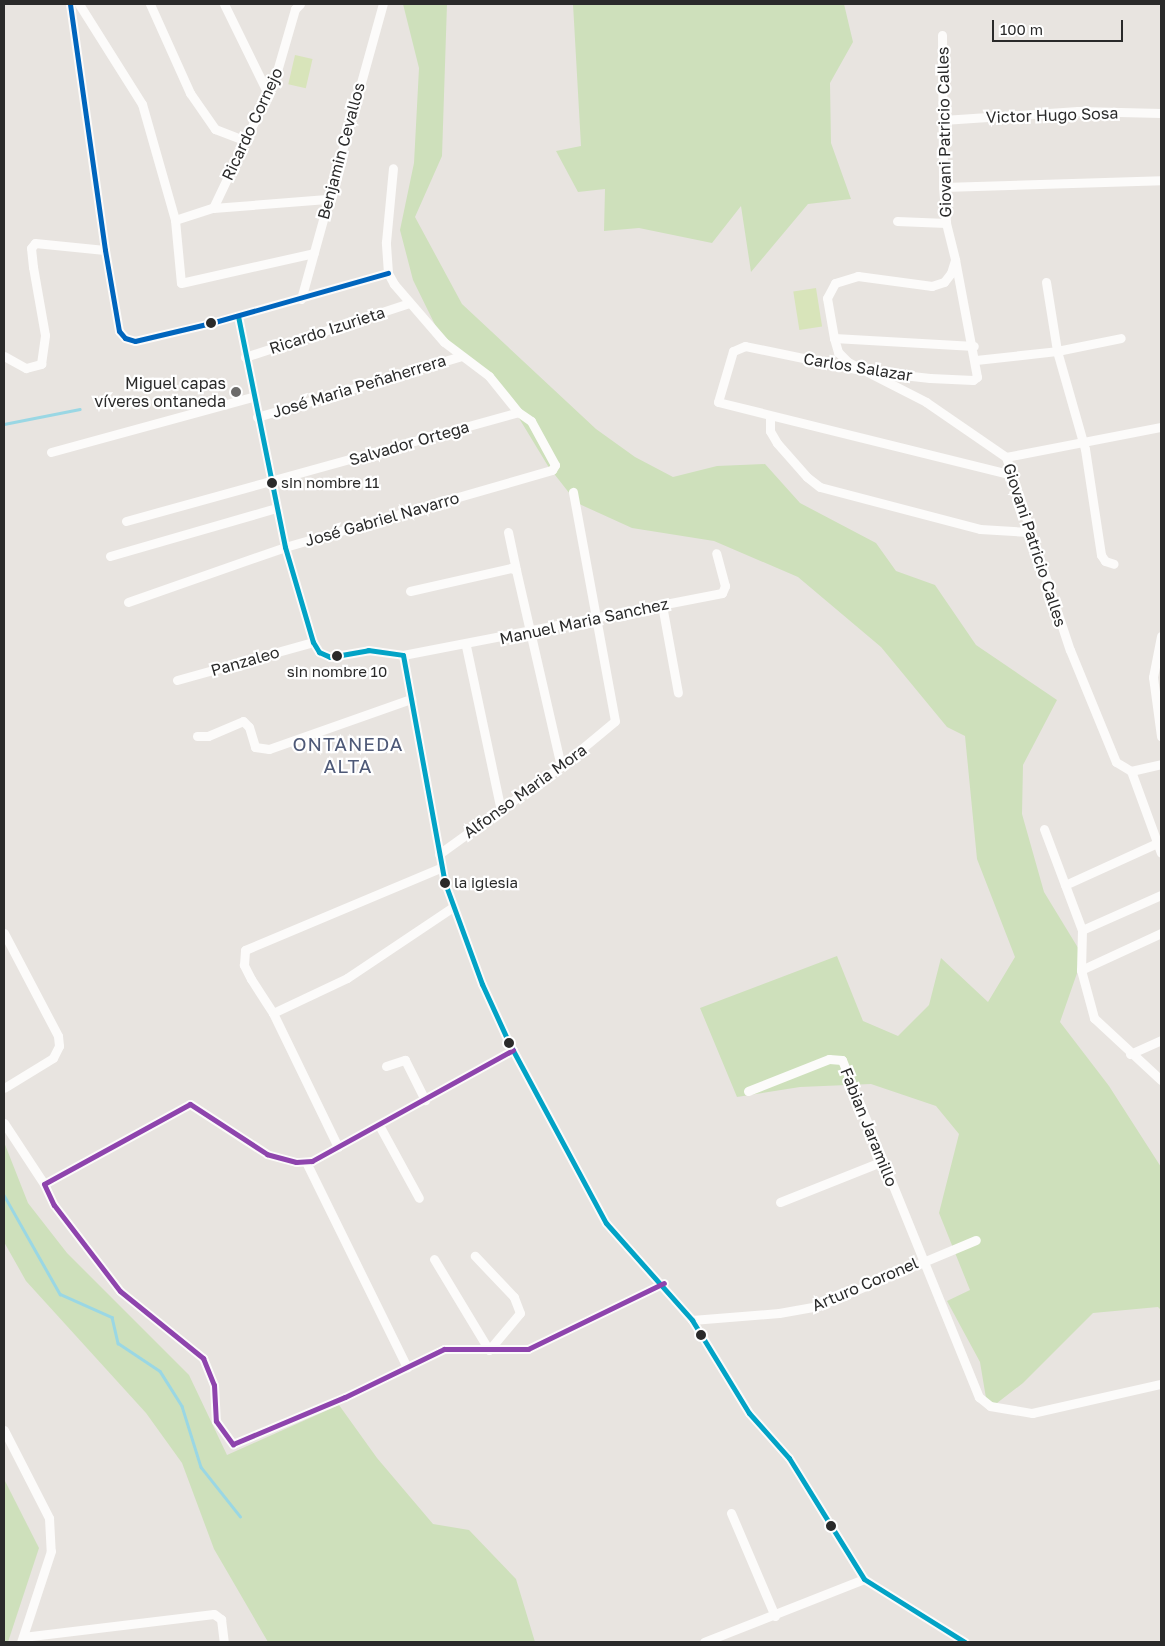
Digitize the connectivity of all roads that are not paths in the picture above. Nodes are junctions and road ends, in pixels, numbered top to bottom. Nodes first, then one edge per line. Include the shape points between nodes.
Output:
1 (70, 4) edge
2 (79, 4) edge
3 (150, 4) edge
4 (224, 4) edge
5 (383, 4) edge
6 (297, 6) edge
7 (942, 35) dead end
8 (268, 94) junction
9 (1161, 113) edge
10 (943, 120) junction
11 (244, 140) junction
12 (392, 168) dead end
13 (1161, 180) edge
14 (943, 187) junction
15 (327, 199) junction
16 (213, 208) junction
17 (175, 220) junction
18 (897, 221) dead end
19 (946, 223) junction
20 (104, 250) junction
21 (314, 253) junction
22 (955, 260) junction
23 (388, 272) junction
24 (1046, 282) dead end
25 (301, 299) junction
26 (409, 303) junction
27 (238, 316) junction
28 (834, 338) junction
29 (1121, 338) dead end
30 (974, 346) junction
31 (1057, 351) junction
32 (4, 356) edge
33 (461, 356) junction
34 (246, 357) junction
35 (976, 360) junction
36 (872, 372) junction
37 (252, 397) junction
38 (518, 412) junction
39 (770, 416) junction
40 (257, 417) junction
41 (1161, 427) edge
42 (1082, 443) junction
43 (51, 452) dead end
44 (1006, 456) junction
45 (1012, 476) junction
46 (272, 483) junction
47 (573, 492) dead end
48 (276, 508) junction
49 (126, 521) dead end
50 (508, 532) dead end
51 (1028, 532) junction
52 (285, 548) junction
53 (716, 553) dead end
54 (110, 556) dead end
55 (1114, 564) dead end
56 (513, 569) junction
57 (410, 591) dead end
58 (128, 602) dead end
59 (662, 605) junction
60 (598, 617) junction
61 (528, 632) junction
62 (1161, 636) edge
63 (313, 642) junction
64 (466, 646) junction
65 (403, 655) junction
66 (177, 680) dead end
67 (678, 693) dead end
68 (411, 698) junction
69 (197, 736) dead end
70 (1161, 737) edge
71 (1161, 764) edge
72 (562, 766) junction
73 (1131, 771) junction
74 (501, 810) junction
75 (1044, 829) dead end
76 (1158, 843) junction
77 (1161, 853) edge
78 (439, 854) junction
79 (440, 868) junction
80 (1066, 885) junction
81 (1161, 895) edge
82 (454, 907) junction
83 (1082, 930) junction
84 (4, 933) edge
85 (1161, 933) edge
86 (1081, 970) junction
87 (273, 1013) junction
88 (1161, 1040) edge
89 (513, 1050) junction
90 (1130, 1054) junction
91 (386, 1066) dead end
92 (1161, 1080) edge
93 (4, 1088) edge
94 (748, 1091) dead end
95 (425, 1100) junction
96 (4, 1123) edge
97 (379, 1125) junction
98 (338, 1147) junction
99 (882, 1161) junction
100 (306, 1162) junction
101 (44, 1184) junction
102 (419, 1198) dead end
103 (780, 1202) dead end
104 (976, 1240) dead end
105 (475, 1256) dead end
106 (926, 1258) junction
107 (434, 1259) dead end
108 (664, 1283) junction
109 (692, 1320) junction
110 (489, 1350) junction
111 (407, 1367) junction
112 (1161, 1384) edge
113 (4, 1430) edge
114 (730, 1513) dead end
115 (864, 1579) junction
116 (775, 1616) junction
117 (22, 1640) edge
118 (224, 1642) edge
119 (704, 1642) edge
120 (965, 1642) edge

1 - 20 street
2 - 17 street via 142,104
3 - 11 street via 190,93 214,130
4 - 8 street
5 - 15 street, Benjamin Cevallos
6 - 8 street, Ricardo Cornejo
7 - 10 street, Giovani Patricio Calles
8 - 11 street, Ricardo Cornejo
9 - 10 street, Victor Hugo Sosa via 1078,111
10 - 14 street, Giovani Patricio Calles
11 - 16 street, Ricardo Cornejo
12 - 23 street via 386,242
13 - 14 street
14 - 19 street, Giovani Patricio Calles
15 - 16 street
15 - 21 street, Benjamin Cevallos
16 - 17 street
17 - 21 street via 177,278 186,285
18 - 19 street
19 - 22 street, Giovani Patricio Calles
20 - 27 street via 119,331 125,338 135,341
20 - 32 street via 35,243 31,248 32,262 45,335 41,364 26,368
21 - 25 street, Benjamin Cevallos
22 - 28 street, Giovani Patricio Calles via 944,282 932,286 858,276 835,283 827,298
22 - 30 street
23 - 25 street
23 - 26 street
24 - 31 street
25 - 27 street
26 - 33 street
26 - 34 street, Ricardo Izurieta
27 - 34 street
28 - 30 street
28 - 36 street, Giovani Patricio Calles via 838,352 848,362
29 - 31 street
30 - 35 street
31 - 35 street
31 - 42 street
33 - 38 street via 496,382
33 - 40 street, José Maria Peñaherrera
34 - 37 street
35 - 36 street, Carlos Salazar via 977,377 972,380
36 - 39 street, Carlos Salazar via 739,348 733,351 718,402
36 - 44 street, Giovani Patricio Calles via 926,402
37 - 40 street
37 - 43 street, José Maria Peñaherrera
38 - 46 street, Salvador Ortega
38 - 52 street, José Gabriel Navarro via 531,421 544,441 555,462 552,470
39 - 45 street
39 - 51 street via 770,431 777,443 820,487 980,529
40 - 46 street
41 - 42 street via 1111,434
42 - 44 street
42 - 55 street via 1101,555 1105,561
44 - 45 street, Giovani Patricio Calles
45 - 51 street, Giovani Patricio Calles
46 - 48 street
46 - 49 street, Salvador Ortega
47 - 60 street
48 - 52 street
48 - 54 street
50 - 56 street
51 - 73 street, Giovani Patricio Calles via 1113,756 1116,762
52 - 58 street, José Gabriel Navarro
52 - 63 street
53 - 59 street, Manuel Maria Sanchez via 724,592
56 - 57 street
56 - 61 street
59 - 60 street, Manuel Maria Sanchez
59 - 67 street
60 - 61 street, Manuel Maria Sanchez
60 - 72 street, Alfonso Maria Mora via 616,714 611,728
61 - 64 street, Manuel Maria Sanchez
61 - 72 street
62 - 70 street via 1153,677
63 - 65 street, Manuel Maria Sanchez via 319,652 330,657 368,650
63 - 66 street, Panzaleo
64 - 65 street, Manuel Maria Sanchez
64 - 74 street
65 - 68 street
68 - 69 street via 269,749 255,748 250,727 243,722 208,736
68 - 78 street
71 - 73 street
72 - 74 street, Alfonso Maria Mora
73 - 76 street, Giovani Patricio Calles
74 - 78 street, Alfonso Maria Mora
75 - 80 street
76 - 77 street, Giovani Patricio Calles
76 - 80 street
78 - 79 street
79 - 82 street
79 - 87 street via 244,950 244,965
80 - 83 street
81 - 83 street
82 - 87 street via 347,978
82 - 89 street via 482,984
83 - 86 street
84 - 93 street via 59,1042 58,1053 53,1058
85 - 86 street
86 - 90 street via 1094,1018
87 - 98 street
88 - 90 street
89 - 95 street
89 - 108 street via 606,1223 631,1254
90 - 92 street
91 - 95 street via 405,1060
94 - 99 street, Fabian Jaramillo via 830,1059 842,1060
95 - 97 street
96 - 101 street
97 - 98 street
97 - 102 street
98 - 100 street
99 - 103 street
99 - 106 street, Fabian Jaramillo
100 - 101 street via 267,1154 190,1104
100 - 111 street
101 - 111 street via 54,1205 120,1291 183,1340 209,1367 216,1421 230,1443 236,1444
104 - 106 street, Arturo Coronel
105 - 110 street via 514,1297 520,1313
106 - 109 street, Arturo Coronel via 818,1306 779,1313
106 - 112 street, Fabian Jaramillo via 980,1397 990,1406 1032,1413
107 - 110 street
108 - 109 street
108 - 110 street via 528,1350
109 - 115 street via 749,1414 789,1458
110 - 111 street via 444,1349
113 - 117 street via 50,1518 52,1551
114 - 116 street
115 - 116 street
115 - 120 street
116 - 119 street
117 - 118 street via 214,1614 221,1619

